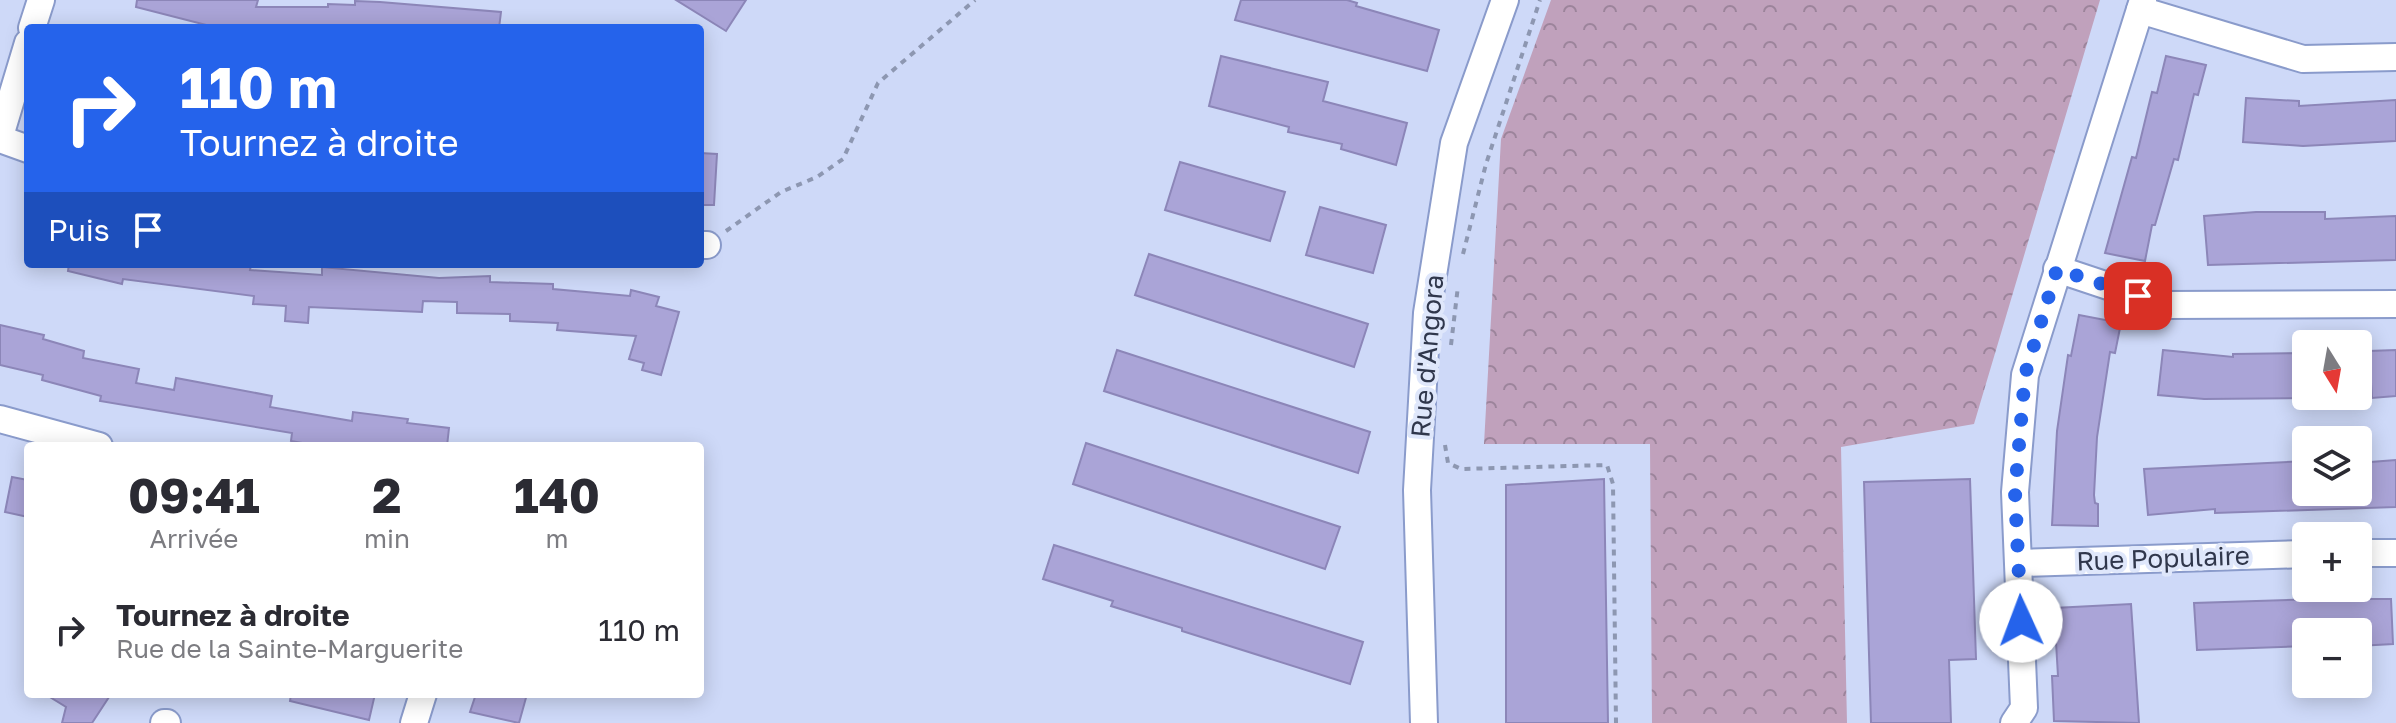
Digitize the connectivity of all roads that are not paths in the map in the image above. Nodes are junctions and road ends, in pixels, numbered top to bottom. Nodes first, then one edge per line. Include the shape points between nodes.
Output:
1 (41, 0) edge
2 (1505, 0) edge
3 (2141, 5) edge
4 (33, 24) edge
5 (24, 57) edge
6 (2396, 57) edge
7 (0, 138) edge
8 (24, 147) edge
9 (2057, 269) junction
10 (2396, 304) edge
11 (0, 419) edge
12 (84, 442) edge
13 (2372, 553) edge
14 (2396, 553) edge
15 (2292, 554) edge
16 (2020, 563) junction
17 (422, 698) edge
18 (2024, 718) edge
19 (414, 723) edge
20 (1424, 723) edge

1 - 4 street
2 - 20 street, Rue d'Angora via 1454,143 1427,313 1417,490
3 - 6 street via 2303,59
3 - 9 street
5 - 7 street
7 - 8 street
9 - 10 street via 2165,305
9 - 16 street via 2025,375 2015,492
11 - 12 street
13 - 14 street
15 - 16 street, Rue Populaire
16 - 18 street
17 - 19 street

